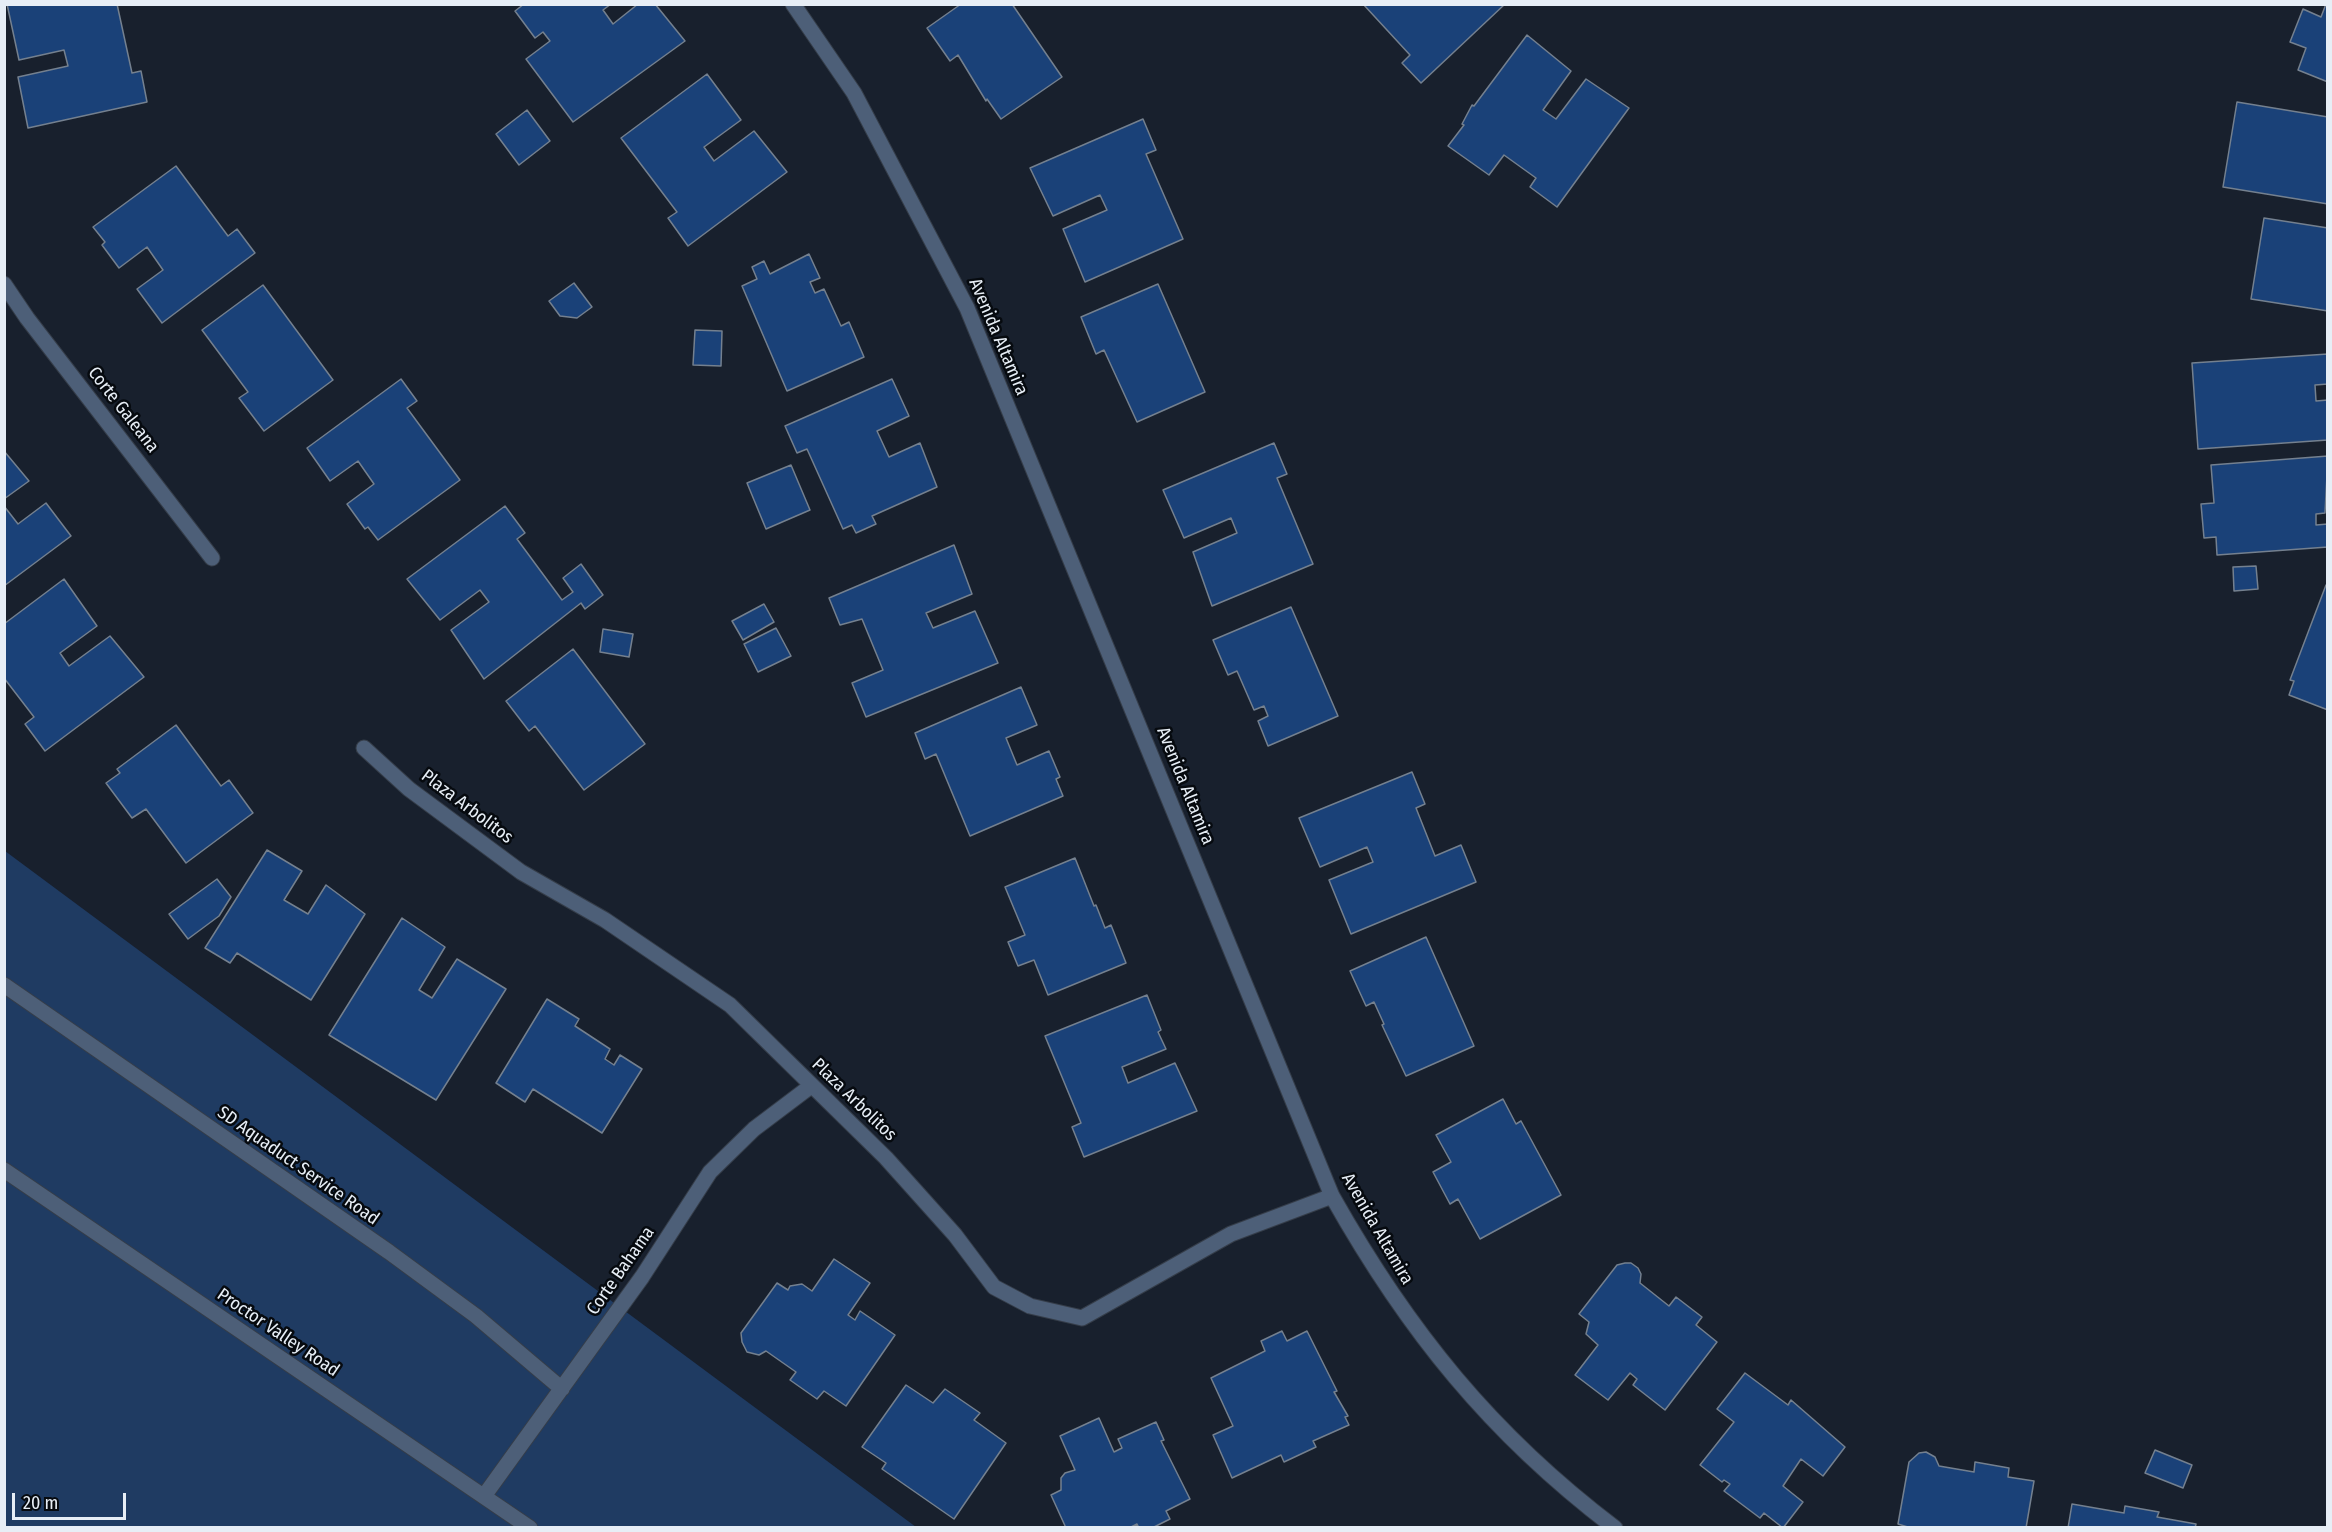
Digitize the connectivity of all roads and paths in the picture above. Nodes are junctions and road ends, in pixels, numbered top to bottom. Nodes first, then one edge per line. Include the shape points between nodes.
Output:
1 (793, 4) edge
2 (4, 284) edge
3 (212, 558) dead end
4 (364, 747) dead end
5 (4, 985) edge
6 (811, 1086) junction
7 (4, 1170) edge
8 (1332, 1196) junction
9 (562, 1389) junction
10 (484, 1496) junction
11 (530, 1527) edge
12 (1615, 1527) edge

1 - 8 street, Avenida Altamira via 854,93 967,308
2 - 3 street, Corte Galeana
4 - 6 street, Plaza Arbolitos via 409,789 521,872 605,920 730,1005
5 - 9 street, SD Aquaduct Service Road via 399,1259 476,1316
6 - 8 street, Plaza Arbolitos via 886,1158 955,1235 994,1287 1030,1306 1082,1318 1231,1234
6 - 9 street, Corte Bahama via 754,1129 711,1172
7 - 10 street, Proctor Valley Road
8 - 12 street, Avenida Altamira via 1397,1304 1455,1379 1520,1448 1576,1499
9 - 10 street, Corte Bahama
10 - 11 street, Proctor Valley Road

